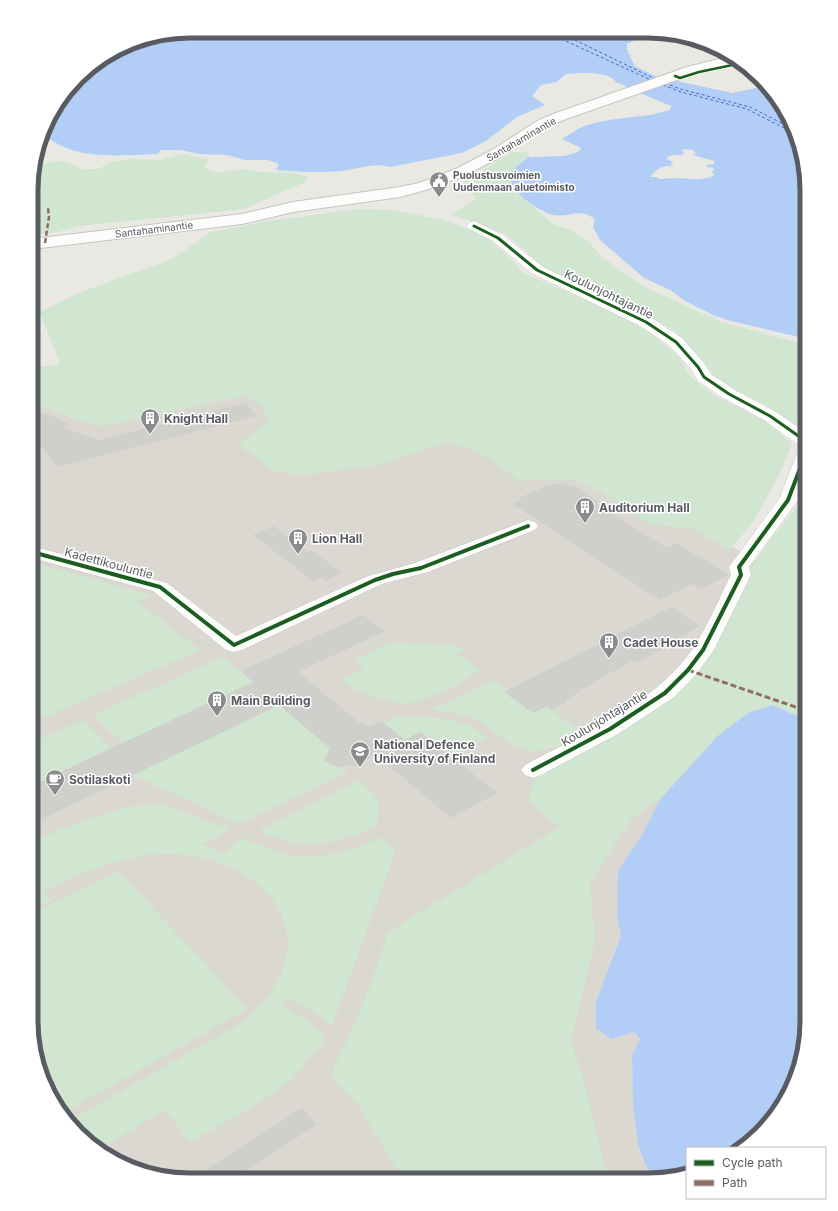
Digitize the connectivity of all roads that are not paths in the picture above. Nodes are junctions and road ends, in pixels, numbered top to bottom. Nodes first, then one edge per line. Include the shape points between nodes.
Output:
1 (728, 61) edge
2 (474, 226) dead end
3 (38, 243) edge
4 (800, 437) edge
5 (800, 468) edge
6 (528, 526) dead end
7 (38, 554) edge
8 (533, 770) dead end

1 - 3 main road, Santahaminantie via 666,78 544,124 461,172 400,192 276,211 242,219
2 - 4 street, Koulunjohtajantie via 498,238 536,270 646,322 676,342 698,366 704,377
5 - 8 street, Koulunjohtajantie via 788,500 739,567 741,575 721,618 688,670 665,693 610,729
6 - 7 street, Kadettikouluntie via 421,568 375,580 234,644 160,587

